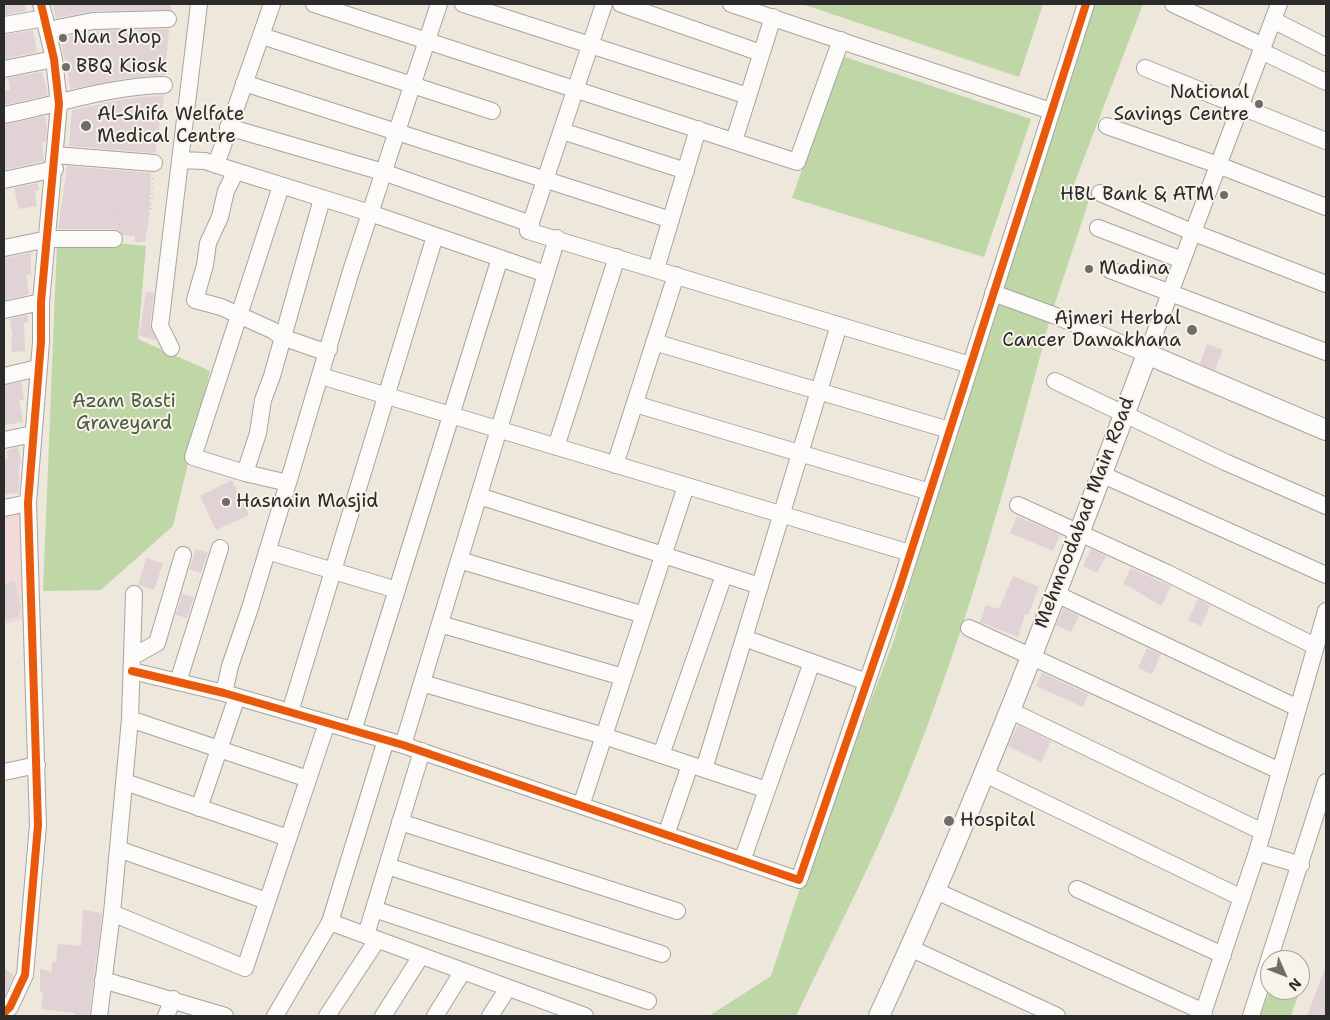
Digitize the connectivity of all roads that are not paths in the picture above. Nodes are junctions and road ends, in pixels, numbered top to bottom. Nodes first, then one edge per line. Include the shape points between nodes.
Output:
1 (199, 4) edge
2 (272, 4) edge
3 (314, 4) edge
4 (439, 4) edge
5 (463, 4) edge
6 (604, 4) edge
7 (621, 4) edge
8 (731, 4) edge
9 (1086, 4) edge
10 (1173, 4) edge
11 (1279, 4) edge
12 (45, 17) edge
13 (773, 17) junction
14 (168, 19) dead end
15 (1273, 20) junction
16 (4, 26) edge
17 (262, 36) junction
18 (840, 40) junction
19 (427, 41) junction
20 (590, 45) junction
21 (1326, 47) edge
22 (1262, 48) junction
23 (762, 52) junction
24 (54, 59) junction
25 (1145, 68) dead end
26 (4, 69) edge
27 (1326, 82) edge
28 (244, 83) junction
29 (164, 85) dead end
30 (412, 85) junction
31 (576, 89) junction
32 (748, 96) junction
33 (59, 104) junction
34 (1240, 105) junction
35 (492, 111) dead end
36 (1051, 111) junction
37 (4, 115) edge
38 (1107, 126) dead end
39 (228, 127) junction
40 (698, 130) junction
41 (397, 131) junction
42 (562, 131) junction
43 (734, 141) junction
44 (1326, 141) edge
45 (180, 160) junction
46 (55, 162) junction
47 (154, 163) road end
48 (216, 165) junction
49 (1218, 165) junction
50 (236, 171) junction
51 (686, 171) junction
52 (384, 172) junction
53 (546, 178) junction
54 (4, 180) edge
55 (281, 186) junction
56 (1100, 192) dead end
57 (322, 199) junction
58 (1326, 206) edge
59 (370, 213) junction
60 (671, 220) junction
61 (531, 224) junction
62 (1098, 228) dead end
63 (1192, 232) junction
64 (116, 235) road end
65 (435, 236) junction
66 (557, 238) junction
67 (48, 239) junction
68 (4, 248) edge
69 (617, 257) junction
70 (500, 258) junction
71 (1182, 260) junction
72 (656, 269) junction
73 (1110, 270) dead end
74 (546, 274) junction
75 (676, 275) junction
76 (1326, 284) edge
77 (1170, 292) junction
78 (993, 293) junction
79 (41, 302) junction
80 (4, 310) edge
81 (239, 317) junction
82 (839, 325) junction
83 (282, 337) junction
84 (654, 342) junction
85 (171, 348) dead end
86 (329, 349) junction
87 (1326, 352) edge
88 (1147, 354) junction
89 (970, 365) junction
90 (38, 368) junction
91 (4, 376) edge
92 (321, 376) junction
93 (1055, 381) dead end
94 (818, 391) junction
95 (386, 396) junction
96 (635, 404) junction
97 (1125, 413) junction
98 (451, 416) junction
99 (498, 430) junction
100 (949, 430) junction
101 (1326, 430) edge
102 (33, 434) junction
103 (4, 440) edge
104 (556, 447) junction
105 (801, 453) junction
106 (616, 465) junction
107 (245, 473) junction
108 (1101, 474) junction
109 (288, 483) junction
110 (686, 486) junction
111 (930, 492) junction
112 (478, 496) junction
113 (28, 503) junction
114 (1018, 505) dead end
115 (1326, 506) edge
116 (4, 508) edge
117 (782, 515) junction
118 (1078, 534) junction
119 (220, 548) dead end
120 (267, 551) junction
121 (910, 553) junction
122 (183, 555) dead end
123 (663, 556) junction
124 (459, 560) junction
125 (333, 571) junction
126 (724, 575) junction
127 (1326, 575) edge
128 (760, 586) junction
129 (397, 590) junction
130 (1054, 593) junction
131 (134, 594) dead end
132 (1326, 611) edge
133 (644, 616) junction
134 (440, 624) junction
135 (969, 628) dead end
136 (744, 638) junction
137 (1315, 646) junction
138 (1030, 656) junction
139 (812, 662) junction
140 (132, 664) junction
141 (623, 677) junction
142 (178, 682) junction
143 (867, 682) junction
144 (422, 684) junction
145 (231, 695) junction
146 (1298, 708) junction
147 (1009, 710) junction
148 (290, 712) junction
149 (130, 719) junction
150 (327, 723) junction
151 (353, 731) junction
152 (604, 736) junction
153 (386, 740) junction
154 (403, 745) junction
155 (218, 748) junction
156 (422, 751) junction
157 (661, 756) junction
158 (37, 765) junction
159 (697, 767) junction
160 (1280, 771) junction
161 (4, 772) edge
162 (985, 774) junction
163 (308, 779) junction
164 (125, 782) junction
165 (1326, 782) edge
166 (767, 790) junction
167 (581, 806) junction
168 (198, 808) junction
169 (400, 822) junction
170 (1263, 832) junction
171 (666, 835) junction
172 (288, 838) junction
173 (118, 849) junction
174 (1257, 852) junction
175 (742, 861) junction
176 (1301, 865) junction
177 (387, 866) junction
178 (1077, 889) dead end
179 (936, 891) junction
180 (1242, 898) junction
181 (267, 901) junction
182 (374, 909) junction
183 (677, 912) dead end
184 (112, 914) junction
185 (330, 922) junction
186 (372, 938) junction
187 (910, 948) junction
188 (662, 954) dead end
189 (1223, 955) junction
190 (420, 956) junction
191 (463, 971) junction
192 (104, 980) junction
193 (508, 988) junction
194 (173, 999) junction
195 (648, 1001) dead end
196 (553, 1011) edge
197 (4, 1013) edge
198 (1203, 1014) edge
199 (217, 1015) edge
200 (882, 1015) edge
201 (99, 1016) edge
202 (166, 1016) edge
203 (275, 1016) edge
204 (327, 1016) edge
205 (383, 1016) edge
206 (436, 1016) edge
207 (490, 1016) edge
208 (585, 1016) edge
209 (1058, 1016) edge
210 (1252, 1016) edge

1 - 45 street
2 - 17 street
3 - 19 street
4 - 19 street
5 - 20 street
6 - 20 street
7 - 23 street
8 - 13 street
9 - 36 street
10 - 22 street
11 - 15 street, Mehmoodabad Main Road
12 - 14 street via 96,21
12 - 16 street
12 - 24 street
13 - 18 street
13 - 23 street
15 - 21 street
15 - 22 street, Mehmoodabad Main Road
17 - 28 street
17 - 30 street
18 - 36 street
18 - 43 street via 797,162
19 - 30 street
19 - 31 street
20 - 31 street
20 - 32 street
22 - 27 street
22 - 34 street, Mehmoodabad Main Road
23 - 32 street
24 - 26 street
24 - 33 street
25 - 34 street
28 - 39 street
28 - 41 street
29 - 33 street via 148,85
30 - 35 street
30 - 41 street
31 - 40 street
31 - 42 street
32 - 43 street
33 - 37 street
33 - 46 street
34 - 44 street
34 - 49 street, Mehmoodabad Main Road
36 - 78 street
38 - 49 street
39 - 48 street
39 - 52 street
40 - 43 street
40 - 51 street
41 - 52 street
41 - 53 street
42 - 51 street
42 - 53 street
45 - 48 street
45 - 85 street via 160,326
46 - 47 street
46 - 54 street
46 - 67 street
48 - 50 street
49 - 58 street
49 - 63 street, Mehmoodabad Main Road
50 - 55 street
50 - 81 street via 208,243 194,300 221,307
51 - 60 street
52 - 59 street
52 - 61 street
53 - 60 street
53 - 61 street
55 - 57 street
55 - 81 street
56 - 63 street
57 - 59 street
57 - 83 street
59 - 65 street
59 - 86 street
60 - 72 street
61 - 66 street via 528,231
62 - 71 street
63 - 71 street, Mehmoodabad Main Road
63 - 76 street
64 - 67 street
65 - 70 street
65 - 95 street
66 - 69 street
66 - 74 street
67 - 68 street
67 - 79 street
69 - 72 street
69 - 104 street
70 - 74 street
70 - 98 street
71 - 77 street, Mehmoodabad Main Road
72 - 75 street
73 - 77 street
74 - 99 street
75 - 82 street
75 - 84 street
77 - 87 street
77 - 88 street, Mehmoodabad Main Road
78 - 88 street
78 - 89 street
79 - 80 street
79 - 90 street
81 - 83 street
81 - 107 street via 193,457
82 - 89 street
82 - 94 street
83 - 86 street via 319,350
83 - 107 street via 262,400 258,433
84 - 94 street
84 - 96 street
86 - 92 street
88 - 97 main road, Mehmoodabad Main Road
88 - 101 main road
89 - 100 street
90 - 91 street
90 - 102 street
92 - 95 street
92 - 109 street
93 - 97 street
94 - 100 street
94 - 105 street
95 - 98 street
95 - 125 street
96 - 105 street
96 - 106 street
97 - 108 main road, Mehmoodabad Main Road
97 - 115 street
98 - 99 street
98 - 129 street
99 - 104 street
99 - 112 street
100 - 111 street
102 - 103 street
102 - 113 street
104 - 106 street
105 - 111 street
105 - 117 street
106 - 110 street
107 - 109 street
108 - 118 main road, Mehmoodabad Main Road
108 - 127 street
109 - 120 street
110 - 117 street
110 - 123 street
111 - 121 street
112 - 123 street
112 - 124 street
113 - 116 street
113 - 158 street
114 - 118 street
117 - 121 street
117 - 128 street
118 - 130 main road, Mehmoodabad Main Road
118 - 137 street
119 - 142 street
120 - 125 street
120 - 145 street via 230,666
121 - 143 street
122 - 140 street via 157,643
123 - 126 street
123 - 133 street
124 - 133 street
124 - 134 street
125 - 129 street
125 - 148 street
126 - 128 street
126 - 157 street
128 - 136 street
129 - 151 street
130 - 138 main road, Mehmoodabad Main Road
130 - 146 street
131 - 140 street
132 - 137 street
133 - 141 street
134 - 141 street
134 - 144 street
135 - 138 street
136 - 139 street
136 - 159 street
137 - 146 street
138 - 147 main road, Mehmoodabad Main Road
138 - 160 street
139 - 143 street
139 - 166 street
140 - 142 street
140 - 149 street
141 - 152 street
142 - 145 street
143 - 175 street via 799,880
144 - 152 street
144 - 154 street
145 - 148 street
145 - 155 street
146 - 160 street
147 - 162 main road, Mehmoodabad Main Road
147 - 170 street
148 - 150 street
149 - 155 street
149 - 164 street
150 - 151 street
150 - 163 street
151 - 153 street
152 - 157 street
152 - 167 street
153 - 154 street
153 - 185 street
154 - 156 street
155 - 163 street
155 - 168 street
156 - 167 street
156 - 169 street
157 - 159 street
158 - 161 street
158 - 197 street via 38,825 25,975
159 - 166 street
159 - 171 street
160 - 170 street
162 - 179 main road, Mehmoodabad Main Road
162 - 180 street
163 - 172 street
164 - 168 street
164 - 173 street
165 - 176 street
166 - 175 street
167 - 171 street
168 - 172 street
169 - 177 street
169 - 183 street
170 - 174 street
171 - 175 street
172 - 181 street
173 - 181 street
173 - 184 street
174 - 176 street
174 - 180 street
176 - 210 street
177 - 182 street
177 - 188 street
178 - 189 street
179 - 187 main road, Mehmoodabad Main Road
179 - 198 street
180 - 189 street
181 - 184 street via 245,968
182 - 186 street
182 - 195 street
184 - 192 street
185 - 186 street
185 - 203 street
186 - 190 street
186 - 204 street
187 - 200 main road, Mehmoodabad Main Road
187 - 209 street
189 - 198 street
190 - 191 street
190 - 205 street
191 - 193 street
191 - 206 street
192 - 194 street
192 - 201 street
193 - 196 street
193 - 207 street
194 - 199 street
194 - 202 street
196 - 208 street

